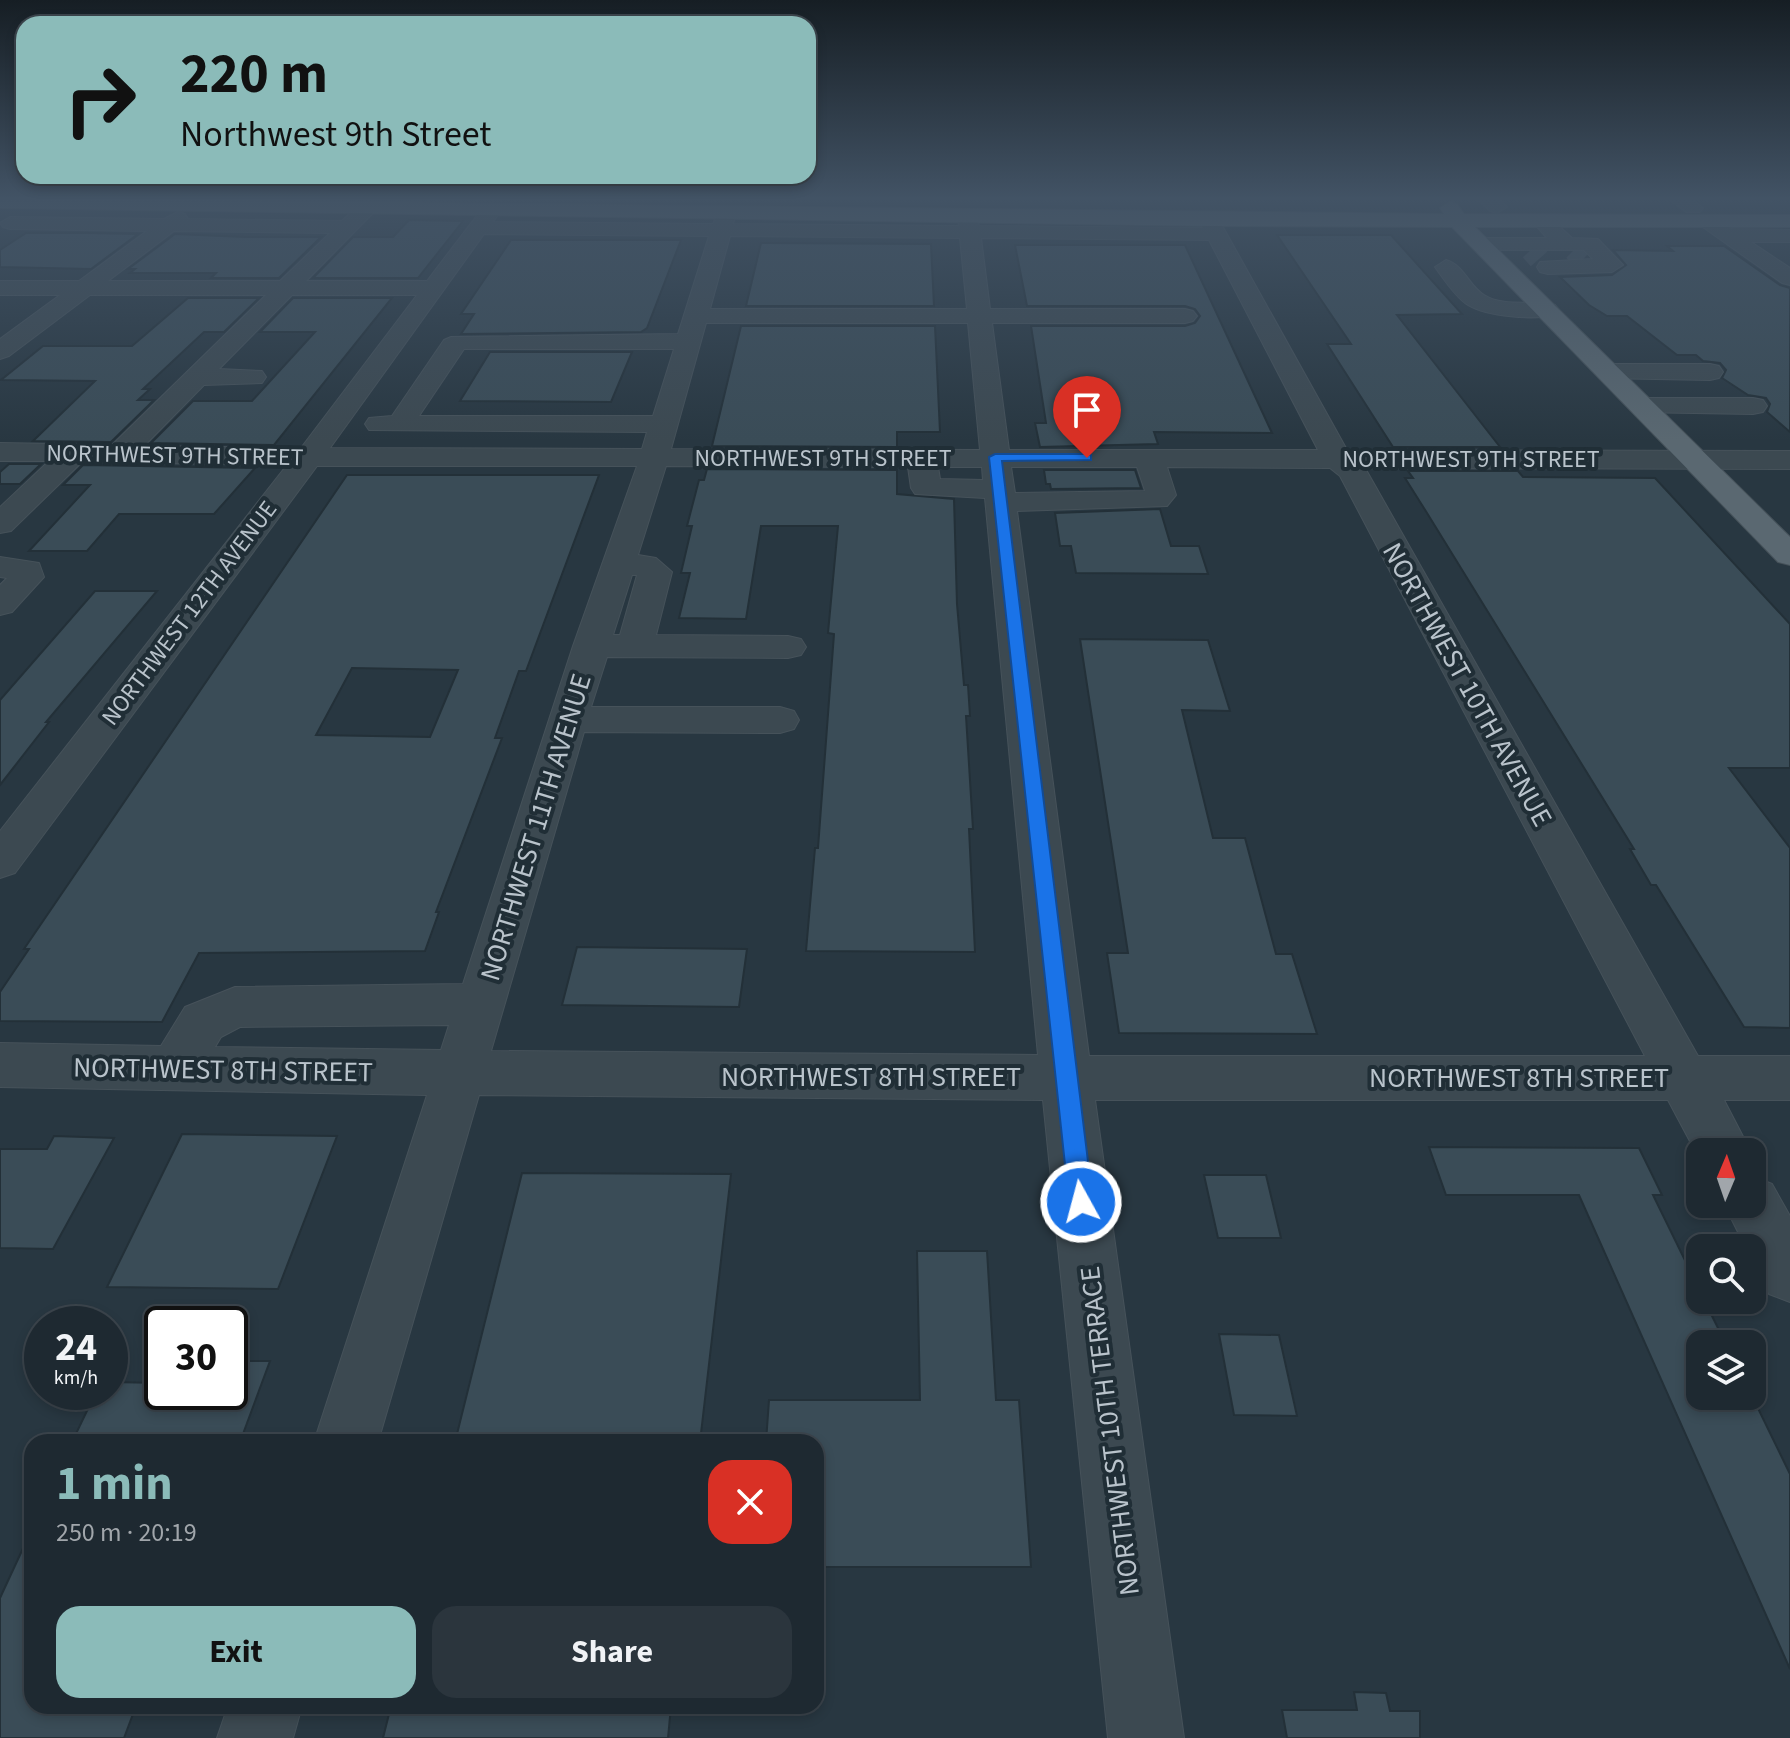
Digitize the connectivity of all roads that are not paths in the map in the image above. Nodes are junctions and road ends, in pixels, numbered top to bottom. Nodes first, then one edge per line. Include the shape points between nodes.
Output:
1 (95, 279) edge
2 (296, 279) edge
3 (440, 279) edge
4 (707, 279) edge
5 (976, 279) edge
6 (1242, 279) edge
7 (1457, 279) edge
8 (1517, 279) tunnel mouth
9 (287, 287) junction
10 (10, 288) edge
11 (433, 288) junction
12 (81, 289) junction
13 (0, 303) edge
14 (1547, 310) junction
15 (1185, 316) dead end
16 (981, 317) junction
17 (693, 329) junction
18 (0, 351) edge
19 (1610, 372) junction
20 (1710, 372) dead end
21 (195, 377) junction
22 (253, 377) dead end
23 (1644, 406) junction
24 (1753, 406) dead end
25 (332, 424) junction
26 (400, 424) junction
27 (659, 441) junction
28 (0, 452) edge
29 (75, 453) junction
30 (120, 453) junction
31 (309, 457) junction
32 (1149, 458) junction
33 (1337, 459) junction
34 (1697, 460) junction
35 (1790, 460) edge
36 (998, 483) junction
37 (0, 524) edge
38 (1790, 555) edge
39 (618, 565) junction
40 (0, 567) edge
41 (0, 605) edge
42 (591, 646) junction
43 (635, 646) junction
44 (788, 647) dead end
45 (568, 719) junction
46 (780, 720) dead end
47 (0, 862) edge
48 (480, 1004) junction
49 (0, 1065) edge
50 (175, 1068) junction
51 (460, 1073) junction
52 (1683, 1077) junction
53 (1066, 1078) junction
54 (1790, 1078) edge
55 (1716, 1138) edge
56 (1760, 1218) edge
57 (1790, 1273) edge
58 (348, 1434) edge
59 (262, 1714) edge
60 (255, 1738) edge
61 (1146, 1738) edge

1 - 12 street
2 - 9 street
3 - 11 street, NORTHWEST 12TH AVENUE
4 - 17 street, NORTHWEST 11TH AVENUE
5 - 16 street, NORTHWEST 10TH TERRACE
6 - 33 street, NORTHWEST 10TH AVENUE
7 - 14 street via 1476,300 1508,309
8 - 14 main road
9 - 11 street
9 - 12 street
9 - 21 street
10 - 12 street
10 - 13 street
11 - 25 street, NORTHWEST 12TH AVENUE
12 - 18 street
14 - 19 main road
15 - 16 street
16 - 17 street
16 - 36 street, NORTHWEST 10TH TERRACE
17 - 26 street via 460,342
17 - 27 street, NORTHWEST 11TH AVENUE
19 - 20 street
19 - 23 main road
21 - 22 street
21 - 30 street
23 - 24 street
23 - 34 main road
25 - 26 street
25 - 31 street, NORTHWEST 12TH AVENUE
26 - 27 street
27 - 31 street, NORTHWEST 9TH STREET
27 - 36 street, NORTHWEST 9TH STREET via 922,458 926,488
27 - 39 street, NORTHWEST 11TH AVENUE
28 - 29 street, NORTHWEST 9TH STREET
29 - 30 street, NORTHWEST 9TH STREET
29 - 37 street
30 - 31 street, NORTHWEST 9TH STREET
31 - 47 street, NORTHWEST 12TH AVENUE
32 - 33 street, NORTHWEST 9TH STREET
32 - 36 street, NORTHWEST 9TH STREET
32 - 36 street via 1161,495 1156,500
33 - 34 street, NORTHWEST 9TH STREET
33 - 52 street, NORTHWEST 10TH AVENUE via 1352,471
34 - 35 street, NORTHWEST 9TH STREET
34 - 38 main road
36 - 53 street, NORTHWEST 10TH TERRACE
39 - 42 street, NORTHWEST 11TH AVENUE
39 - 43 street via 644,565 655,572
40 - 41 street via 27,570 27,577
42 - 43 street
42 - 45 street, NORTHWEST 11TH AVENUE
43 - 44 street
45 - 46 street
45 - 48 street, NORTHWEST 11TH AVENUE
48 - 50 street via 235,1007 203,1022
48 - 51 street, NORTHWEST 11TH AVENUE
49 - 50 street, NORTHWEST 8TH STREET
50 - 51 street, NORTHWEST 8TH STREET
51 - 53 street, NORTHWEST 8TH STREET
51 - 58 street, NORTHWEST 11TH AVENUE
52 - 53 street, NORTHWEST 8TH STREET
52 - 54 street, NORTHWEST 8TH STREET
52 - 55 street, NORTHWEST 10TH AVENUE
53 - 61 street, NORTHWEST 10TH TERRACE
56 - 57 street
59 - 60 street

